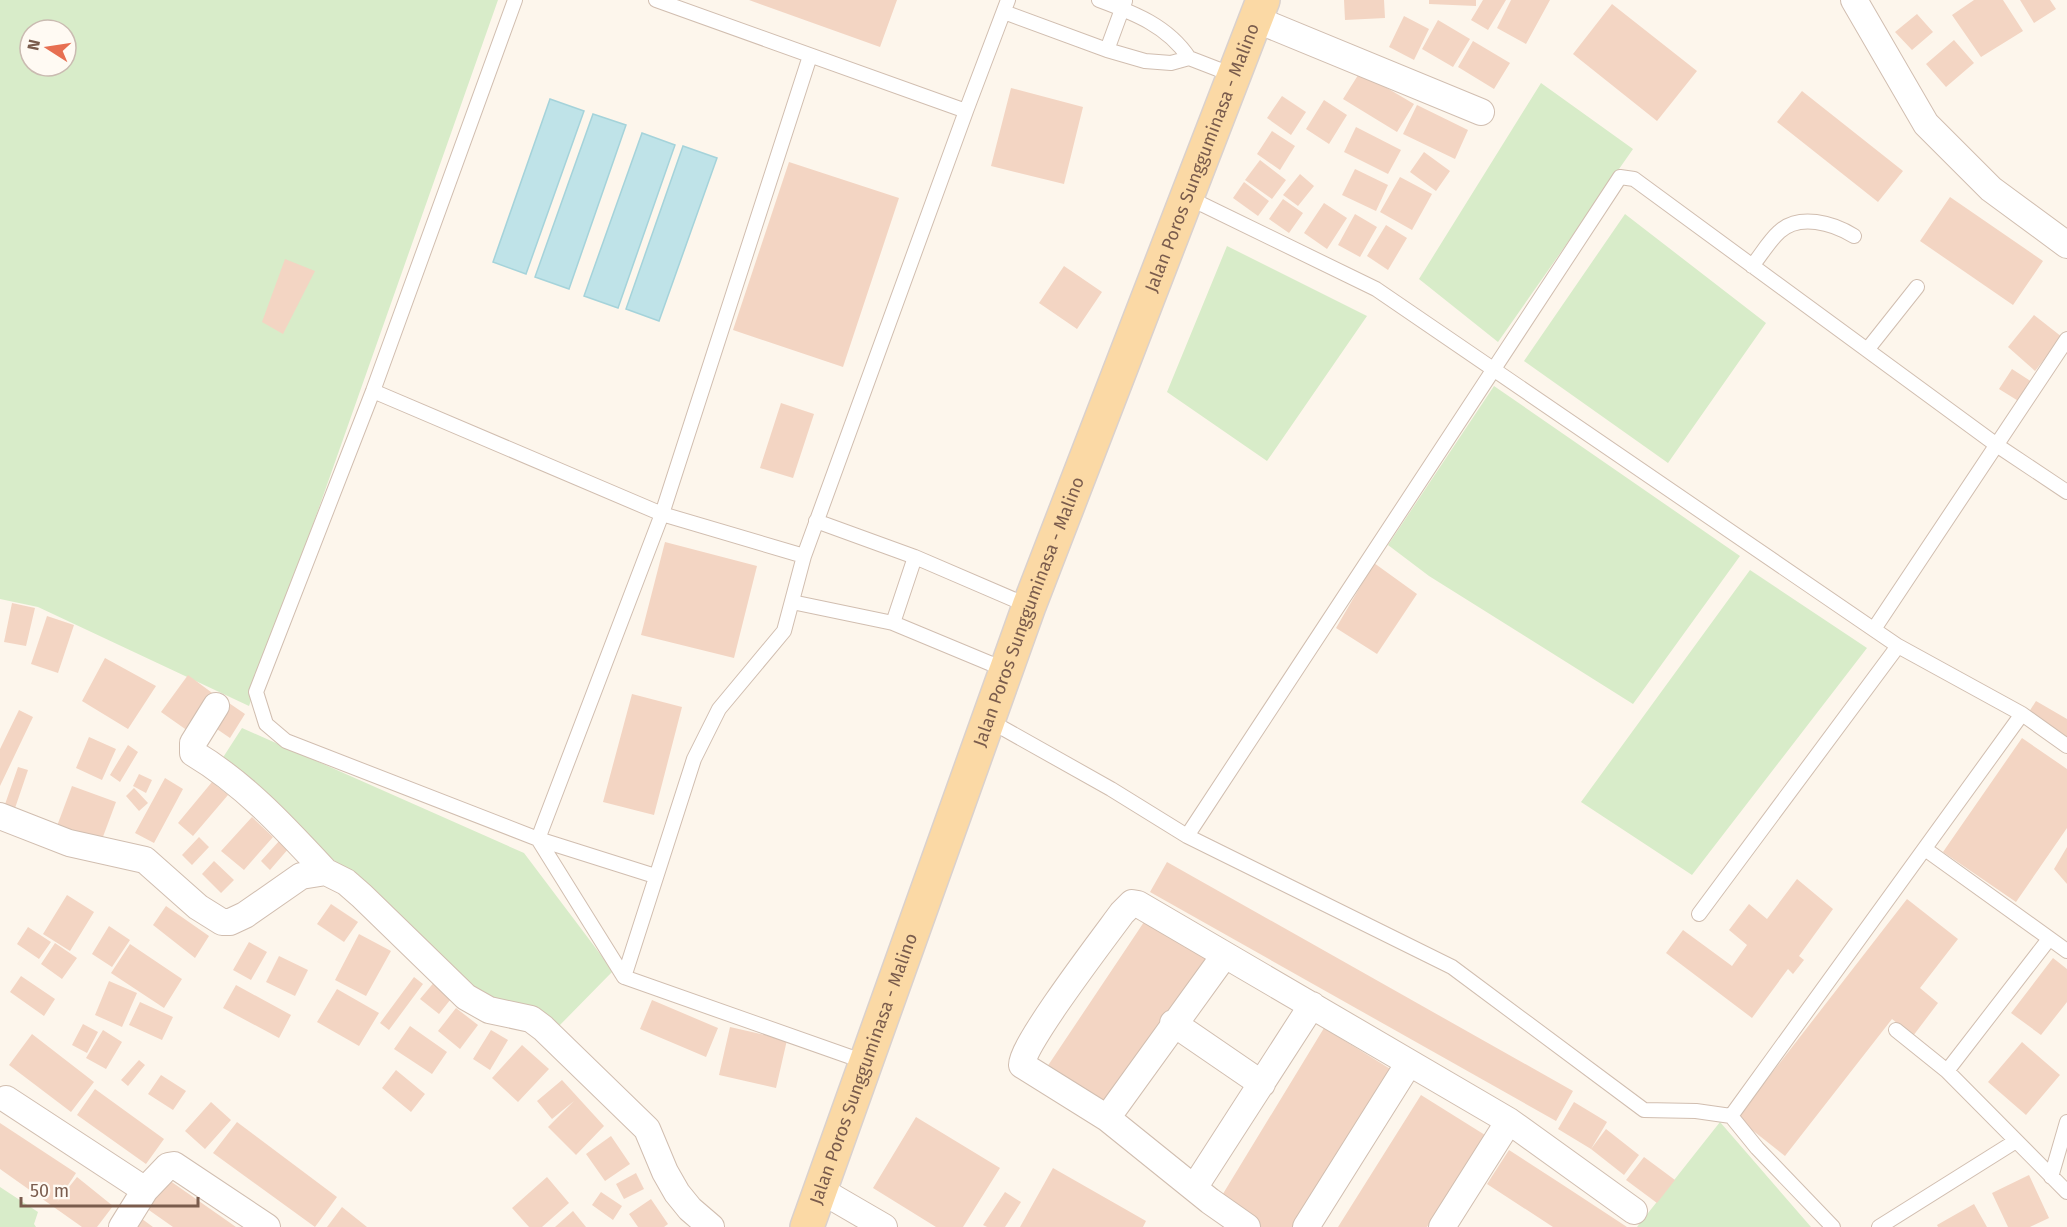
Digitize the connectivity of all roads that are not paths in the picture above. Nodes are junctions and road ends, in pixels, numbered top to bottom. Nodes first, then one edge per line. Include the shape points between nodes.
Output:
1 (515, 0) edge
2 (656, 0) edge
3 (1099, 0) edge
4 (1854, 0) edge
5 (1124, 4) edge
6 (1006, 6) edge
7 (1259, 10) edge
8 (1107, 50) junction
9 (810, 56) junction
10 (1189, 58) junction
11 (1233, 75) junction
12 (966, 111) junction
13 (1481, 111) dead end
14 (1187, 197) junction
15 (1854, 236) dead end
16 (2067, 245) edge
17 (1752, 266) junction
18 (1917, 287) dead end
19 (2067, 339) edge
20 (1867, 350) junction
21 (1494, 372) junction
22 (373, 391) junction
23 (1998, 446) junction
24 (2067, 492) edge
25 (662, 514) junction
26 (816, 521) junction
27 (804, 556) junction
28 (915, 557) junction
29 (792, 602) junction
30 (1029, 606) junction
31 (893, 623) junction
32 (1874, 629) junction
33 (1898, 646) junction
34 (1006, 670) junction
35 (216, 706) dead end
36 (2022, 714) junction
37 (990, 721) junction
38 (2067, 746) edge
39 (0, 816) edge
40 (1187, 836) junction
41 (538, 839) junction
42 (1925, 849) junction
43 (326, 872) junction
44 (655, 876) junction
45 (1699, 914) dead end
46 (2049, 939) junction
47 (2067, 951) edge
48 (1224, 956) junction
49 (624, 977) junction
50 (1312, 1005) junction
51 (1173, 1023) junction
52 (1896, 1030) dead end
53 (866, 1062) junction
54 (1409, 1063) junction
55 (1947, 1071) junction
56 (1262, 1084) junction
57 (6, 1099) dead end
58 (1731, 1116) junction
59 (1107, 1118) junction
60 (1509, 1121) junction
61 (2067, 1122) edge
62 (2016, 1141) junction
63 (2051, 1177) junction
64 (1194, 1188) junction
65 (145, 1190) junction
66 (822, 1191) junction
67 (2067, 1192) edge
68 (1634, 1211) dead end
69 (123, 1227) edge
70 (267, 1227) edge
71 (711, 1227) edge
72 (807, 1227) edge
73 (884, 1227) edge
74 (1247, 1227) edge
75 (1306, 1227) edge
76 (1442, 1227) edge
77 (1833, 1227) edge
78 (1880, 1227) edge

1 - 22 lane
2 - 9 lane
3 - 5 lane
4 - 16 street via 1926,124 1991,189
5 - 8 lane
5 - 10 lane via 1179,42
6 - 8 lane
6 - 12 lane
7 - 11 main road, Jalan Poros Sungguminasa - Malino
7 - 13 street
8 - 10 lane via 1145,61 1171,63
9 - 12 lane
9 - 25 lane
10 - 11 lane
11 - 14 main road, Jalan Poros Sungguminasa - Malino
12 - 26 lane
14 - 21 lane via 1376,289
14 - 30 main road, Jalan Poros Sungguminasa - Malino
15 - 17 lane via 1822,222 1791,223
17 - 20 lane
17 - 21 lane via 1634,179 1620,177
18 - 20 lane
19 - 23 lane
20 - 23 lane
21 - 32 lane
21 - 40 lane
22 - 25 lane
22 - 41 lane via 256,692 266,724 286,741
23 - 24 lane
23 - 32 lane
25 - 27 lane
25 - 41 lane
26 - 27 lane
26 - 28 lane
27 - 29 lane
28 - 30 lane
28 - 31 lane
29 - 31 lane
29 - 44 lane via 784,631 719,710 694,759
30 - 34 main road, Jalan Poros Sungguminasa - Malino
31 - 34 lane
32 - 33 lane
33 - 36 lane
33 - 45 lane
34 - 37 main road, Jalan Poros Sungguminasa - Malino
35 - 43 street via 192,743 193,753 239,784
36 - 38 lane
36 - 42 lane
37 - 40 lane
37 - 53 main road, Jalan Poros Sungguminasa - Malino
39 - 43 street via 69,843 145,860 198,907 222,922 245,915 301,876
40 - 58 lane via 1452,967 1644,1110
41 - 44 lane
41 - 49 lane
42 - 46 lane
42 - 58 lane
43 - 71 street via 362,896 476,1004 531,1019 543,1028 647,1129 677,1193
44 - 49 lane
46 - 47 lane
46 - 55 lane
48 - 50 street
48 - 51 street
48 - 59 street via 1138,904 1132,903 1122,913 1021,1060 1025,1068
49 - 53 lane
50 - 54 street
50 - 56 street
51 - 56 street
51 - 59 street
52 - 55 lane
53 - 66 main road, Jalan Poros Sungguminasa - Malino
54 - 60 street
54 - 75 street
55 - 62 lane
56 - 64 street
57 - 65 street
58 - 77 lane
59 - 64 street
60 - 68 street
60 - 76 street
61 - 63 lane
62 - 63 lane
62 - 78 lane
63 - 67 lane
64 - 74 street
65 - 69 street
65 - 70 street via 168,1166 174,1165
66 - 72 main road, Jalan Poros Sungguminasa - Malino
66 - 73 street

